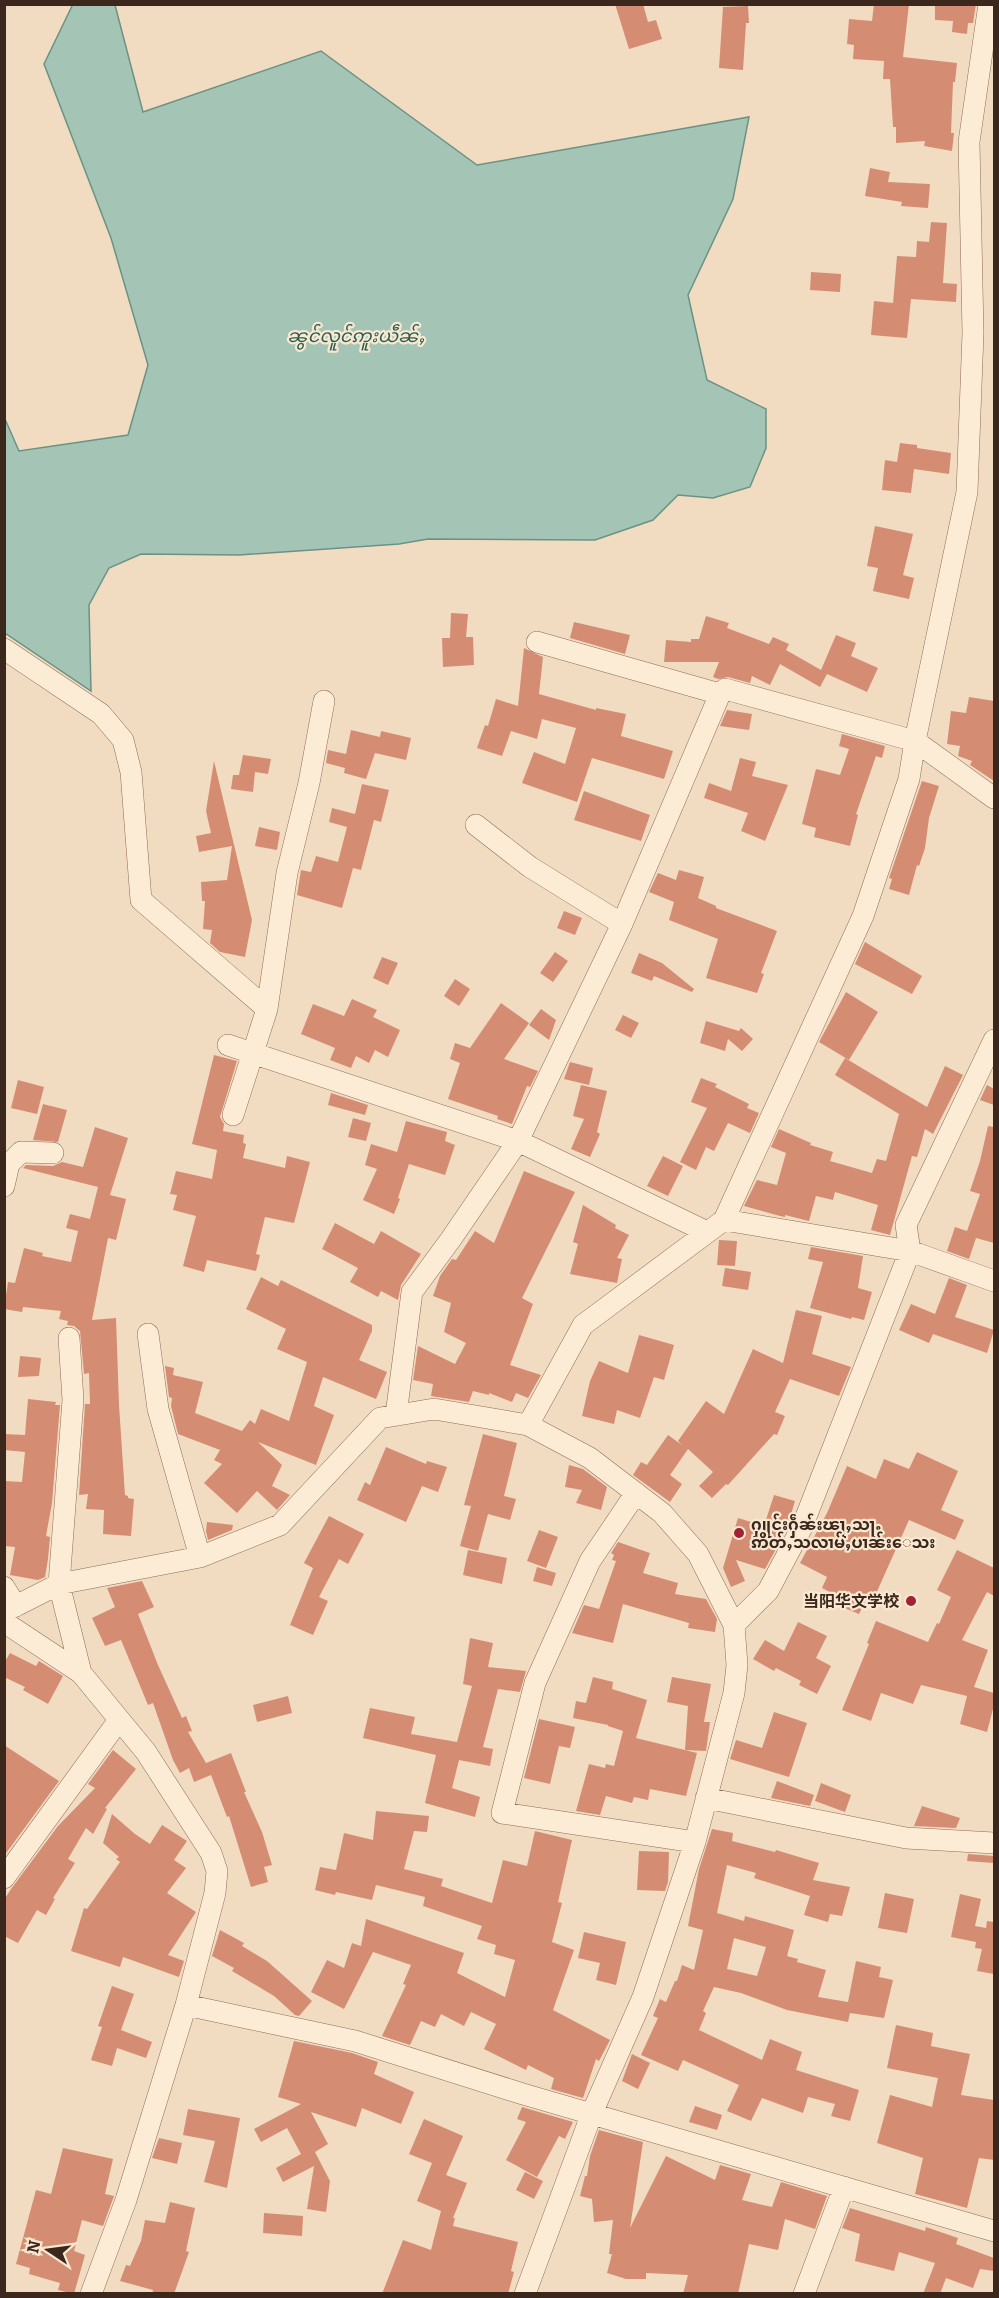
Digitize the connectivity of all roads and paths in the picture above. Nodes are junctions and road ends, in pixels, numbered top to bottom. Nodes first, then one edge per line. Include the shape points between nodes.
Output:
1 (989, 4) edge
2 (537, 642) dead end
3 (4, 650) edge
4 (720, 694) junction
5 (324, 701) dead end
6 (915, 741) junction
7 (994, 798) edge
8 (476, 825) dead end
9 (622, 924) junction
10 (267, 1009) junction
11 (994, 1040) edge
12 (228, 1045) dead end
13 (252, 1053) junction
14 (232, 1115) dead end
15 (518, 1141) junction
16 (53, 1153) dead end
17 (4, 1186) edge
18 (715, 1226) junction
19 (910, 1251) junction
20 (994, 1281) edge
21 (147, 1334) dead end
22 (69, 1338) dead end
23 (396, 1415) junction
24 (528, 1425) junction
25 (636, 1493) junction
26 (200, 1557) junction
27 (58, 1584) junction
28 (4, 1587) edge
29 (8, 1613) edge
30 (734, 1625) junction
31 (81, 1674) junction
32 (119, 1720) junction
33 (706, 1798) junction
34 (695, 1842) junction
35 (994, 1844) edge
36 (4, 1878) edge
37 (186, 2005) junction
38 (592, 2113) junction
39 (844, 2187) junction
40 (994, 2231) edge
41 (91, 2294) edge
42 (525, 2294) edge
43 (804, 2294) edge

1 - 6 street via 969,142 973,333 967,492
2 - 4 street
3 - 10 street via 101,714 123,740 131,772 141,900
4 - 6 street via 724,689
4 - 9 street
5 - 10 street via 287,873
6 - 7 street
6 - 18 street via 909,779 863,916
8 - 9 street via 530,867
9 - 15 street
10 - 13 street
11 - 19 street via 906,1225
12 - 13 street
13 - 14 street
13 - 15 street
15 - 18 street
15 - 23 street via 412,1292
16 - 17 street via 21,1152 9,1164
18 - 19 street
18 - 24 street via 583,1325
19 - 20 street
19 - 30 street via 802,1527 768,1591
21 - 26 street via 158,1409
22 - 27 street via 73,1400
23 - 24 street via 434,1410
23 - 26 street via 380,1418 280,1525
24 - 25 street via 590,1458
25 - 30 street via 662,1513 698,1554
25 - 34 street via 590,1561 535,1683 502,1813
26 - 27 street
27 - 29 street
27 - 31 street
28 - 29 street
29 - 31 street
30 - 33 street via 734,1694
31 - 32 street
32 - 36 street
32 - 37 street via 146,1752 211,1852 217,1871 215,1893
33 - 34 street
33 - 35 street via 906,1838
34 - 38 street via 643,1997
37 - 38 street via 356,2041
37 - 41 street via 126,2200
38 - 39 street
38 - 42 street
39 - 40 street
39 - 43 street

